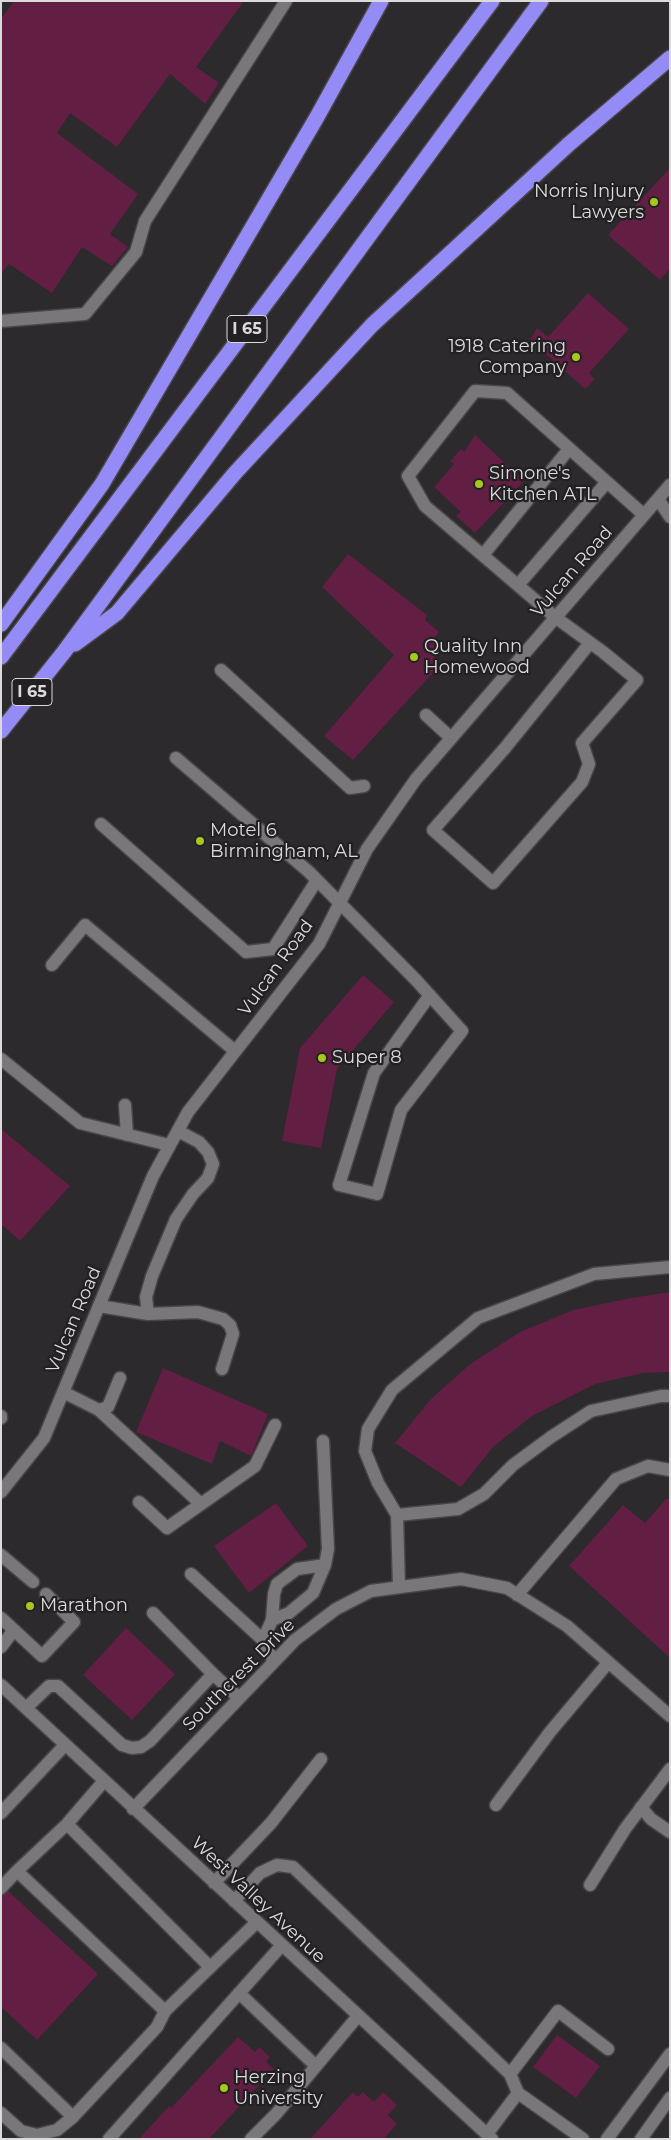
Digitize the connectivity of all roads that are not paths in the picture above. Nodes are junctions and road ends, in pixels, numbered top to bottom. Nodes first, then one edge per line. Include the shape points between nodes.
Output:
1 (286, 1) edge
2 (381, 1) edge
3 (492, 1) edge
4 (541, 1) edge
5 (670, 58) edge
6 (1, 321) edge
7 (569, 449) junction
8 (607, 482) junction
9 (670, 485) edge
10 (658, 499) junction
11 (644, 515) junction
12 (670, 517) edge
13 (483, 555) junction
14 (518, 585) junction
15 (555, 617) junction
16 (1, 624) edge
17 (590, 643) junction
18 (64, 652) junction
19 (1, 657) edge
20 (221, 670) dead end
21 (426, 715) dead end
22 (1, 731) edge
23 (451, 738) junction
24 (176, 758) dead end
25 (364, 786) dead end
26 (101, 824) dead end
27 (317, 880) junction
28 (340, 903) junction
29 (52, 965) dead end
30 (430, 996) junction
31 (235, 1051) junction
32 (1, 1059) edge
33 (125, 1105) dead end
34 (178, 1131) junction
35 (127, 1135) junction
36 (170, 1145) junction
37 (670, 1267) edge
38 (99, 1306) junction
39 (148, 1314) junction
40 (222, 1368) dead end
41 (120, 1378) dead end
42 (63, 1392) junction
43 (670, 1396) edge
44 (99, 1410) junction
45 (276, 1425) dead end
46 (323, 1441) dead end
47 (670, 1470) edge
48 (3, 1487) edge
49 (139, 1502) dead end
50 (201, 1504) junction
51 (397, 1515) junction
52 (2, 1556) edge
53 (325, 1565) junction
54 (191, 1574) dead end
55 (34, 1582) dead end
56 (399, 1588) junction
57 (46, 1594) dead end
58 (518, 1595) junction
59 (153, 1613) dead end
60 (1, 1618) edge
61 (272, 1620) junction
62 (14, 1630) junction
63 (263, 1640) junction
64 (1, 1647) edge
65 (274, 1662) junction
66 (608, 1663) junction
67 (213, 1674) junction
68 (1, 1685) edge
69 (239, 1698) junction
70 (26, 1708) junction
71 (670, 1716) edge
72 (65, 1745) junction
73 (322, 1759) dead end
74 (668, 1773) edge
75 (104, 1781) junction
76 (496, 1805) dead end
77 (641, 1807) junction
78 (133, 1809) junction
79 (1, 1813) edge
80 (67, 1824) junction
81 (670, 1832) edge
82 (17, 1871) junction
83 (214, 1883) junction
84 (590, 1886) dead end
85 (1, 1888) edge
86 (234, 1901) junction
87 (256, 1922) junction
88 (282, 1945) junction
89 (210, 1967) junction
90 (239, 1993) junction
91 (165, 2011) junction
92 (358, 2016) junction
93 (1, 2048) edge
94 (608, 2049) dead end
95 (670, 2054) edge
96 (316, 2066) junction
97 (510, 2074) junction
98 (518, 2093) junction
99 (670, 2098) edge
100 (1, 2113) edge
101 (73, 2117) junction
102 (489, 2136) edge
103 (109, 2139) edge
104 (252, 2139) edge
105 (583, 2139) edge
106 (607, 2139) edge
107 (641, 2139) edge

1 - 6 street via 145,221 136,252 85,314
2 - 16 highway via 317,117 102,484
3 - 19 highway, I 65
4 - 18 highway, I 65
5 - 18 highway via 569,144 372,325 235,473 117,613
7 - 8 street
7 - 13 street
7 - 13 street via 507,394 475,391 408,476 425,506
8 - 11 street
8 - 14 street
9 - 10 street, Vulcan Road
10 - 11 street, Vulcan Road
10 - 12 street
11 - 15 street, Vulcan Road
13 - 14 street
14 - 15 street
15 - 17 street
15 - 23 street, Vulcan Road
17 - 17 street via 637,680 582,744 589,764 582,782 493,884 433,830
18 - 22 highway, I 65
20 - 25 street via 350,788
21 - 23 street
23 - 28 street, Vulcan Road via 416,779 367,849
24 - 27 street
26 - 27 street via 246,952 273,949
27 - 28 street
28 - 30 street
28 - 31 street, Vulcan Road via 319,944
29 - 31 street via 85,925
30 - 30 street via 462,1031 401,1110 377,1194 339,1185 374,1073
31 - 34 street, Vulcan Road via 188,1112
32 - 35 street via 80,1123
33 - 35 street
34 - 36 street, Vulcan Road
34 - 39 street via 199,1142 213,1164 208,1178 176,1219 148,1290
35 - 36 street
36 - 38 street, Vulcan Road via 153,1176
37 - 51 street via 594,1274 478,1318 392,1390 368,1429 365,1451 378,1483
38 - 39 street
38 - 42 street, Vulcan Road
39 - 40 street via 198,1312 224,1319 233,1334
41 - 44 street via 108,1407
42 - 44 street
42 - 48 street, Vulcan Road via 44,1438
43 - 51 street via 592,1411 513,1465 484,1494 458,1509
44 - 50 street
45 - 50 street via 255,1466
46 - 53 street via 328,1549
47 - 58 street via 648,1466 616,1479
49 - 50 street via 167,1528
51 - 56 street
52 - 55 street
53 - 61 street via 313,1593 289,1613
53 - 61 street via 298,1569 278,1584
54 - 63 street
56 - 58 street, Southcrest Drive via 460,1579 507,1588
56 - 65 street, Southcrest Drive via 371,1591 336,1609 295,1640
57 - 62 street via 74,1622 42,1656
58 - 66 street, Southcrest Drive via 566,1626
59 - 67 street
60 - 62 street
61 - 63 street
62 - 64 street
63 - 65 street
65 - 69 street, Southcrest Drive
66 - 71 street, Southcrest Drive
66 - 76 street via 550,1732
67 - 69 street
67 - 70 street via 141,1747 122,1745 58,1686 49,1686
68 - 70 street, West Valley Avenue
69 - 78 street, Southcrest Drive
70 - 72 street, West Valley Avenue
72 - 75 street, West Valley Avenue
72 - 79 street
73 - 83 street via 271,1823
74 - 77 street
75 - 78 street, West Valley Avenue
75 - 80 street
77 - 81 street via 651,1819
77 - 84 street
78 - 83 street, West Valley Avenue
80 - 82 street
80 - 89 street
82 - 85 street
82 - 91 street
83 - 86 street, West Valley Avenue
86 - 87 street, West Valley Avenue
86 - 97 street via 260,1873 277,1865 293,1867
87 - 88 street, West Valley Avenue
87 - 89 street
88 - 90 street
88 - 92 street, West Valley Avenue
89 - 91 street
90 - 96 street
90 - 103 street
91 - 101 street via 157,2027
92 - 96 street
92 - 102 street, West Valley Avenue
93 - 101 street
94 - 97 street via 558,2011
95 - 106 street
96 - 104 street
97 - 98 street
98 - 102 street
98 - 105 street
99 - 107 street
100 - 101 street via 21,2131 37,2135 57,2130

